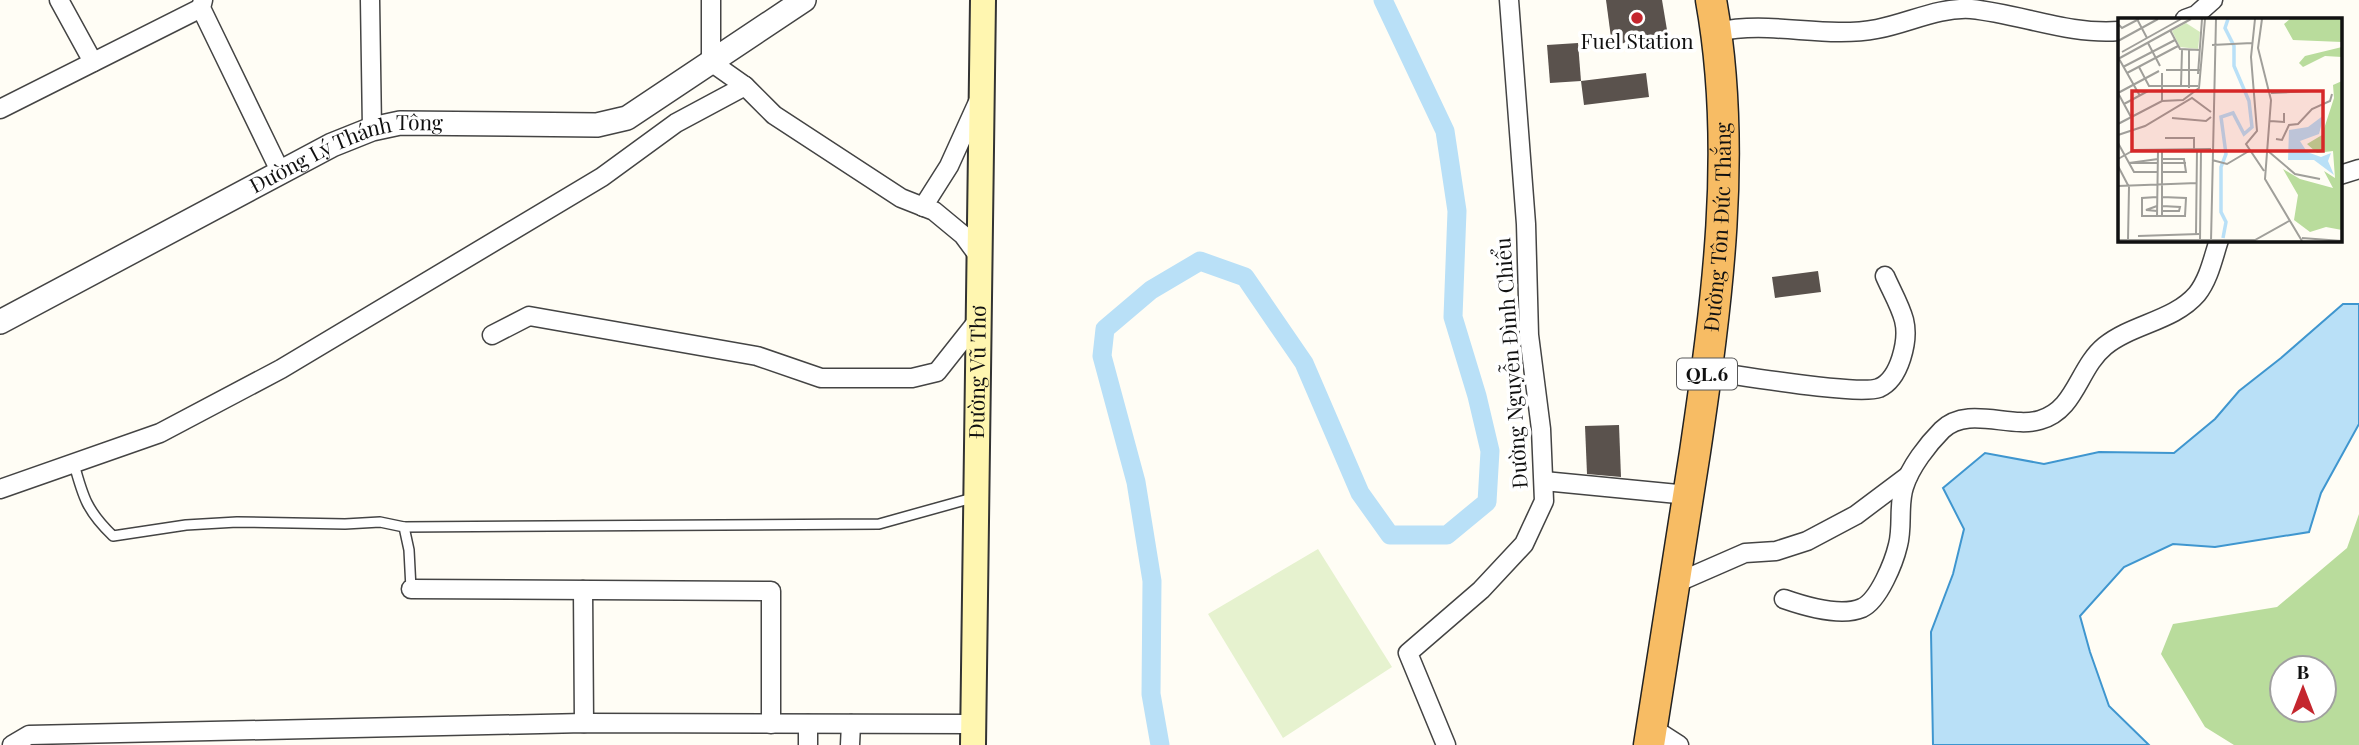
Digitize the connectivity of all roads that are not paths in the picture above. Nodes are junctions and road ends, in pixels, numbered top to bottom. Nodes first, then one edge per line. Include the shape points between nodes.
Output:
1 (59, 0) edge
2 (370, 0) edge
3 (711, 0) edge
4 (804, 0) edge
5 (983, 0) edge
6 (1509, 0) edge
7 (1711, 0) edge
8 (2213, 0) edge
9 (202, 4) edge
10 (2188, 18) edge
11 (2118, 31) edge
12 (1717, 32) junction
13 (93, 62) junction
14 (711, 62) junction
15 (745, 86) junction
16 (983, 92) junction
17 (0, 109) edge
18 (372, 129) junction
19 (2359, 169) edge
20 (281, 173) junction
21 (2342, 174) edge
22 (923, 207) junction
23 (2218, 242) edge
24 (980, 258) junction
25 (1885, 276) dead end
26 (979, 320) junction
27 (0, 323) edge
28 (492, 335) dead end
29 (1707, 371) junction
30 (74, 464) junction
31 (1908, 476) junction
32 (1544, 481) junction
33 (0, 489) edge
34 (1688, 495) junction
35 (977, 496) junction
36 (404, 527) junction
37 (1674, 584) junction
38 (411, 589) joint
39 (583, 590) junction
40 (1784, 599) dead end
41 (584, 723) junction
42 (771, 724) junction
43 (808, 724) junction
44 (850, 724) junction
45 (973, 735) edge
46 (1650, 736) edge
47 (317, 737) edge
48 (373, 737) edge
49 (1443, 744) edge
50 (12, 745) edge
51 (808, 745) edge
52 (850, 745) edge
53 (1679, 745) edge

1 - 13 street
2 - 18 street
3 - 14 street
4 - 14 street, Đường Lý Thánh Tông
5 - 16 main road, Đường Vũ Thơ
6 - 32 street, Đường Nguyễn Đình Chiểu via 1526,224 1529,335
7 - 12 highway, Đường Tôn Đức Thắng / QL.6
8 - 10 street
9 - 13 street
9 - 20 street
11 - 12 street via 2080,30 1969,9 1937,11 1901,24 1854,32 1736,28
12 - 29 highway, Đường Tôn Đức Thắng / QL.6 via 1725,118 1721,242
13 - 17 street
14 - 15 street
14 - 18 street, Đường Lý Thánh Tông via 627,118 597,125 400,123
15 - 22 street via 774,115 901,198
15 - 30 street via 676,123 602,177 281,369 160,433
16 - 22 street via 949,166
16 - 24 main road, Đường Vũ Thơ
18 - 20 street, Đường Lý Thánh Tông
19 - 21 street
20 - 27 street, Đường Lý Thánh Tông
22 - 24 street via 963,235
23 - 31 street via 2195,296 2104,346 2070,400 2056,413 2028,423 1994,418 1958,421 1945,427
24 - 26 main road, Đường Vũ Thơ
25 - 29 street via 1906,337 1894,376 1880,388 1838,388
26 - 28 street via 937,372 912,378 821,378 757,356 529,316
26 - 35 main road, Đường Vũ Thơ
29 - 34 highway, Đường Tôn Đức Thắng / QL.6
30 - 33 street
30 - 36 lane via 85,502 113,536 237,522 380,522
31 - 37 street via 1856,514 1807,541 1776,551 1745,553
31 - 40 street via 1899,543 1873,599 1862,608 1843,611
32 - 34 street
32 - 49 street, Đường Nguyễn Đình Chiểu via 1544,501 1524,544 1481,590 1408,653
34 - 37 highway, Đường Tôn Đức Thắng / QL.6
35 - 36 lane via 879,524
35 - 45 main road, Đường Vũ Thơ
36 - 38 lane
37 - 46 highway, Đường Tôn Đức Thắng / QL.6
38 - 39 street
39 - 41 street
39 - 42 street via 771,591
41 - 42 street
41 - 48 street
42 - 43 street
43 - 44 street
43 - 51 street
44 - 45 street
44 - 52 street
46 - 53 street
47 - 48 street
47 - 50 street via 29,736

